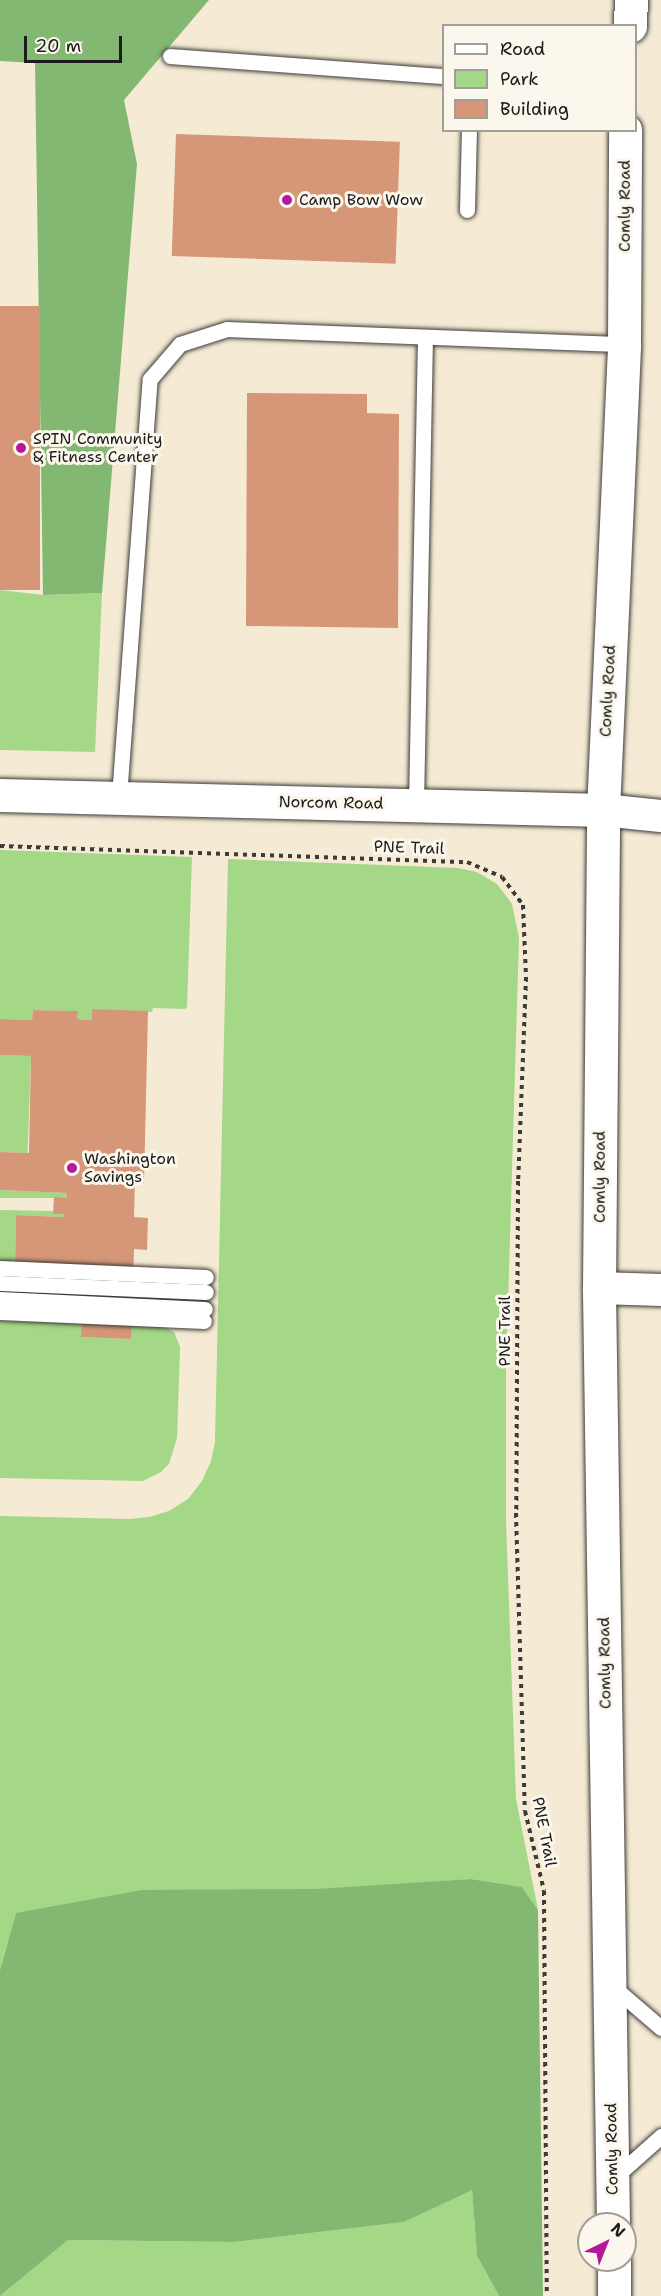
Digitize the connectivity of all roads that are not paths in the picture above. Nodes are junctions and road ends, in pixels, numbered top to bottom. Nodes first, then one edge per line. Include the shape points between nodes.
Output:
1 (631, 0) edge
2 (630, 24) edge
3 (170, 57) dead end
4 (442, 75) edge
5 (470, 132) edge
6 (625, 132) edge
7 (467, 210) dead end
8 (425, 337) junction
9 (624, 344) junction
10 (0, 795) edge
11 (119, 797) junction
12 (416, 805) junction
13 (603, 810) junction
14 (661, 816) edge
15 (0, 1268) edge
16 (0, 1283) edge
17 (599, 1288) junction
18 (661, 1290) edge
19 (0, 1299) edge
20 (0, 1312) edge
21 (609, 1984) junction
22 (661, 2028) edge
23 (661, 2136) edge
24 (612, 2180) junction
25 (613, 2212) edge
26 (614, 2272) edge
27 (614, 2296) edge

1 - 2 street
3 - 4 lane
5 - 7 lane
6 - 9 street, Comly Road
8 - 9 lane
8 - 11 lane via 227,329 180,344 150,379
8 - 12 lane
9 - 13 street, Comly Road
10 - 11 street, Norcom Road
11 - 12 street, Norcom Road
12 - 13 street, Norcom Road
13 - 14 street, Norcom Road
13 - 17 street, Comly Road
15 - 16 lane via 206,1284
17 - 18 street
17 - 21 street, Comly Road
19 - 20 lane via 205,1315
21 - 22 lane
21 - 24 street, Comly Road
23 - 24 lane
24 - 25 street, Comly Road
26 - 27 street

